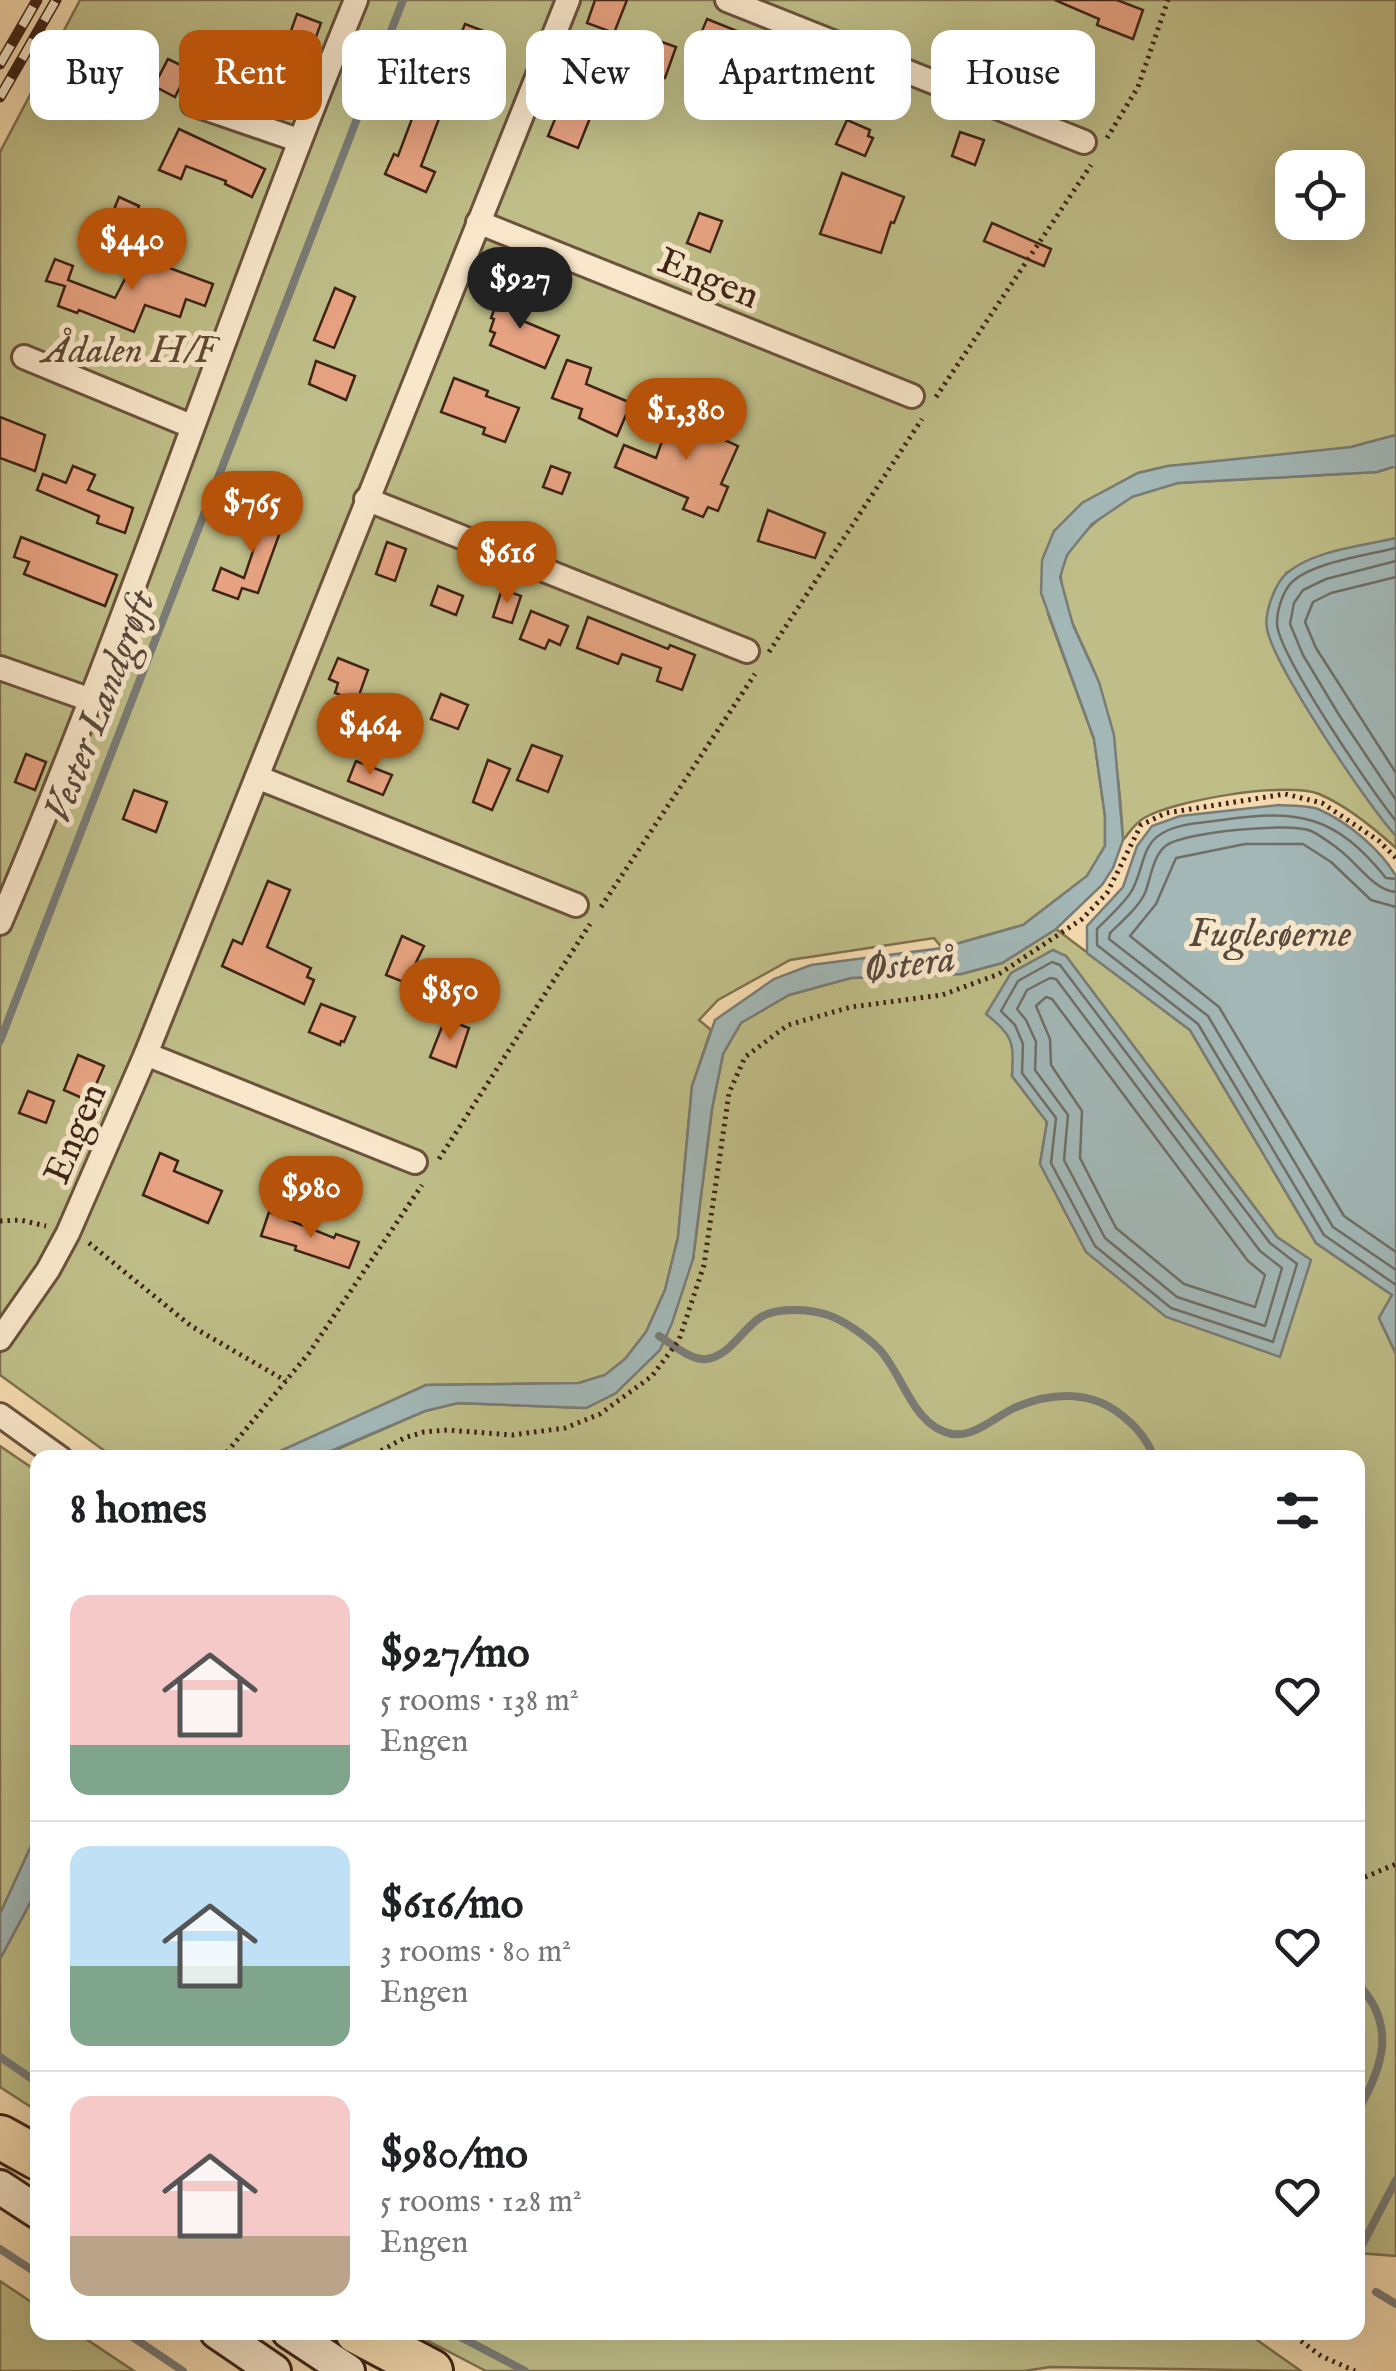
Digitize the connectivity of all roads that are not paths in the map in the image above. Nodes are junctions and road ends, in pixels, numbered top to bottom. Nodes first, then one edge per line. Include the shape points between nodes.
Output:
1 (356, 0) edge
2 (568, 0) edge
3 (726, 0) edge
4 (240, 120) edge
5 (298, 140) junction
6 (1092, 145) road end
7 (478, 222) junction
8 (24, 356) dead end
9 (912, 396) dead end
10 (191, 426) junction
11 (366, 499) junction
12 (757, 658) road end
13 (0, 668) edge
14 (90, 700) junction
15 (257, 777) junction
16 (576, 905) dead end
17 (0, 923) edge
18 (146, 1054) junction
19 (423, 1171) road end
20 (0, 1340) edge
21 (0, 1415) edge
22 (49, 1450) edge
23 (0, 2140) edge
24 (30, 2154) edge
25 (30, 2162) edge
26 (0, 2187) edge
27 (30, 2207) edge
28 (229, 2340) edge
29 (301, 2340) edge
30 (372, 2340) edge
31 (274, 2371) edge
32 (348, 2371) edge
33 (431, 2371) edge

1 - 5 street
2 - 7 street, Engen
3 - 6 street
4 - 5 street
5 - 10 street
7 - 9 street, Engen
7 - 11 street, Engen
8 - 10 street
10 - 14 street
11 - 12 street
11 - 15 street, Engen
13 - 14 street
14 - 17 street
15 - 16 street
15 - 18 street, Engen
18 - 19 street, Engen
18 - 20 street, Engen via 68,1234
21 - 22 street
23 - 24 highway
23 - 25 main road
26 - 27 main road
28 - 31 main road
29 - 32 main road
30 - 33 highway

